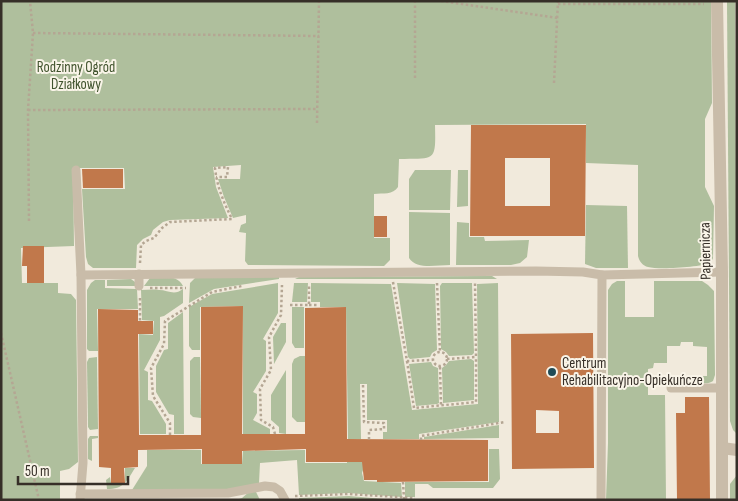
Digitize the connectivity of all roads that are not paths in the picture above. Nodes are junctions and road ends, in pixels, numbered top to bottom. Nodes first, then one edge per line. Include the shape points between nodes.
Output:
1 (717, 3) edge
2 (76, 170) dead end
3 (722, 272) junction
4 (140, 274) junction
5 (81, 275) junction
6 (602, 275) junction
7 (139, 286) dead end
8 (671, 388) dead end
9 (722, 388) junction
10 (722, 448) junction
11 (737, 450) edge
12 (80, 497) edge
13 (284, 498) edge
14 (601, 500) edge
15 (722, 500) edge

1 - 3 street, Papiernicza
2 - 5 lane
3 - 6 lane
3 - 9 street, Papiernicza
4 - 5 lane
4 - 6 lane via 536,270
4 - 7 lane
5 - 12 lane via 83,463
6 - 14 lane
8 - 9 lane
9 - 10 street, Papiernicza
10 - 11 street
10 - 15 street, Papiernicza
12 - 13 lane via 228,493 265,486 274,487

